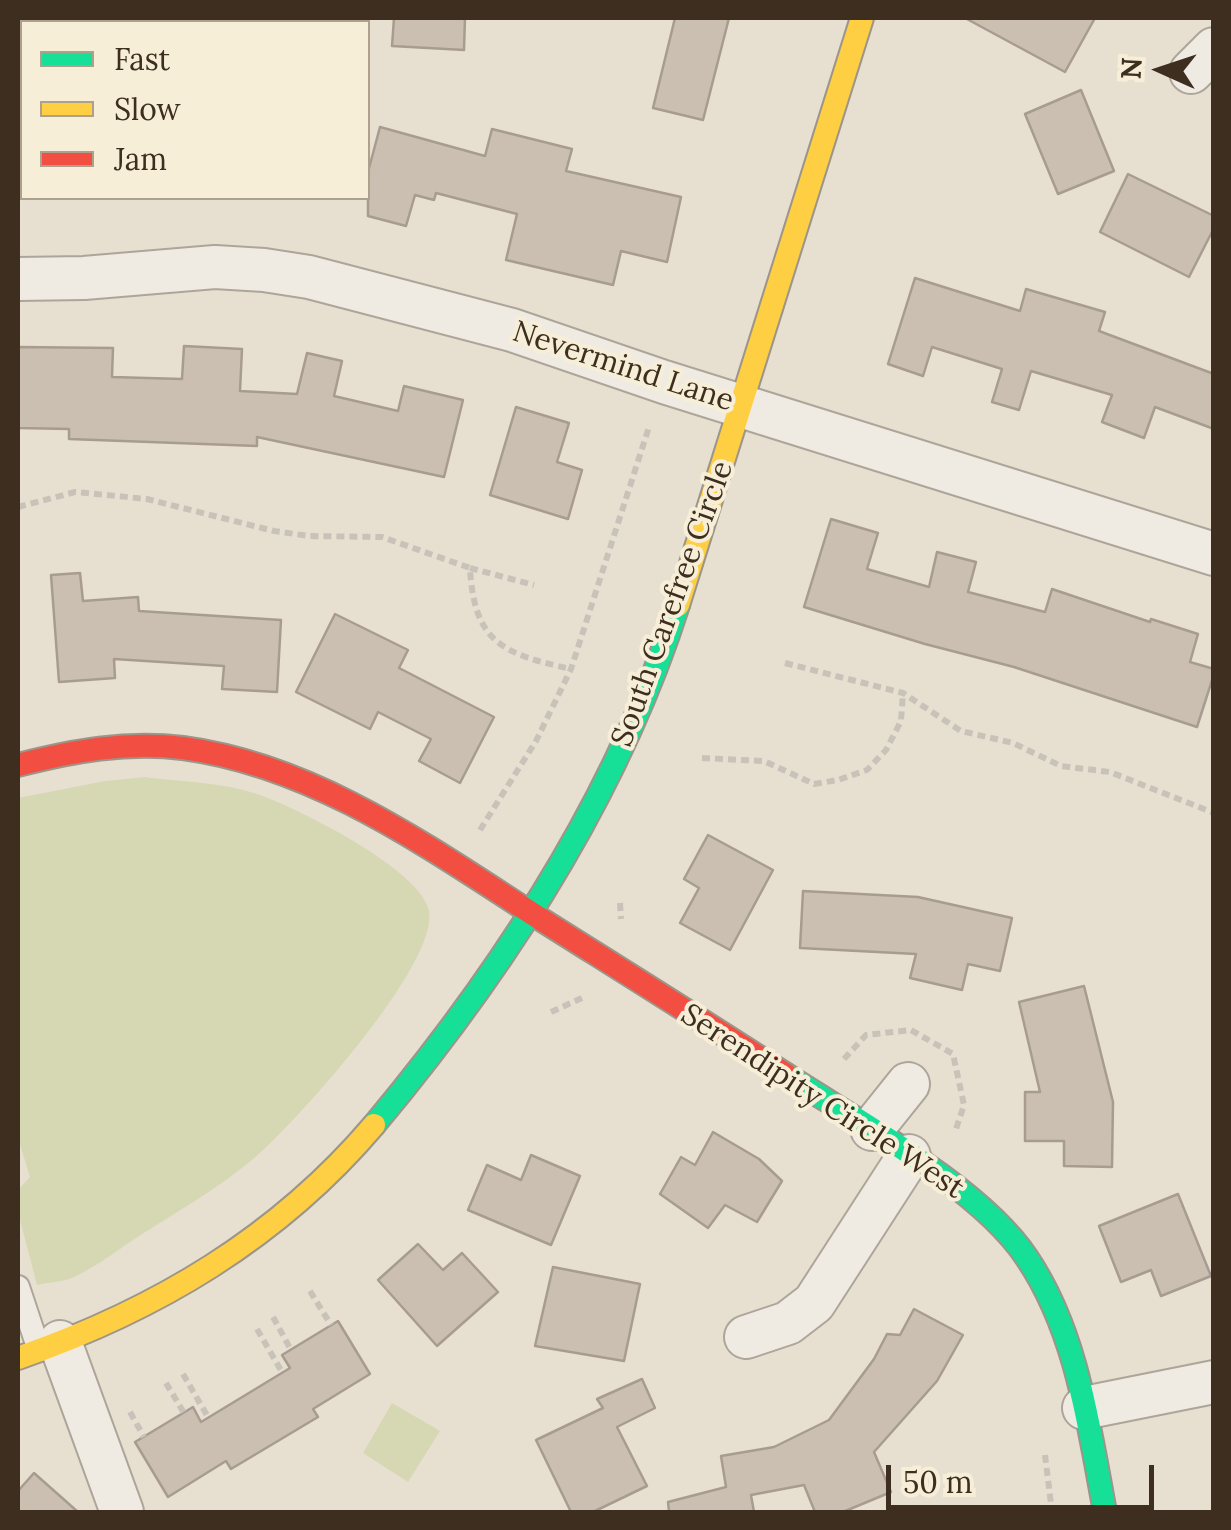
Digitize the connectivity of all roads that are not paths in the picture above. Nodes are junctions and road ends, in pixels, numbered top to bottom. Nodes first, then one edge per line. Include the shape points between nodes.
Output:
1 (862, 18) edge
2 (18, 279) edge
3 (744, 406) junction
4 (1214, 554) edge
5 (18, 765) edge
6 (531, 913) junction
7 (908, 1084) dead end
8 (872, 1129) junction
9 (909, 1156) junction
10 (18, 1286) edge
11 (746, 1337) dead end
12 (39, 1350) edge
13 (1214, 1382) edge
14 (1084, 1408) junction
15 (122, 1512) edge
16 (1105, 1512) edge

1 - 3 main road, South Carefree Circle
2 - 3 street, Nevermind Lane via 214,267 309,277 512,330
3 - 4 street, Nevermind Lane
3 - 6 main road, South Carefree Circle via 643,703
5 - 6 main road, Serendipity Circle West via 118,746 266,768 386,821
6 - 8 main road, Serendipity Circle West
6 - 12 main road, South Carefree Circle via 432,1054 328,1176 275,1222 164,1296
7 - 8 street
8 - 9 main road, Serendipity Circle West
9 - 11 street via 814,1303 788,1322
9 - 14 main road, Serendipity Circle West via 1014,1239 1037,1272
10 - 12 lane
12 - 15 street
13 - 14 street
14 - 16 main road, Serendipity Circle West

